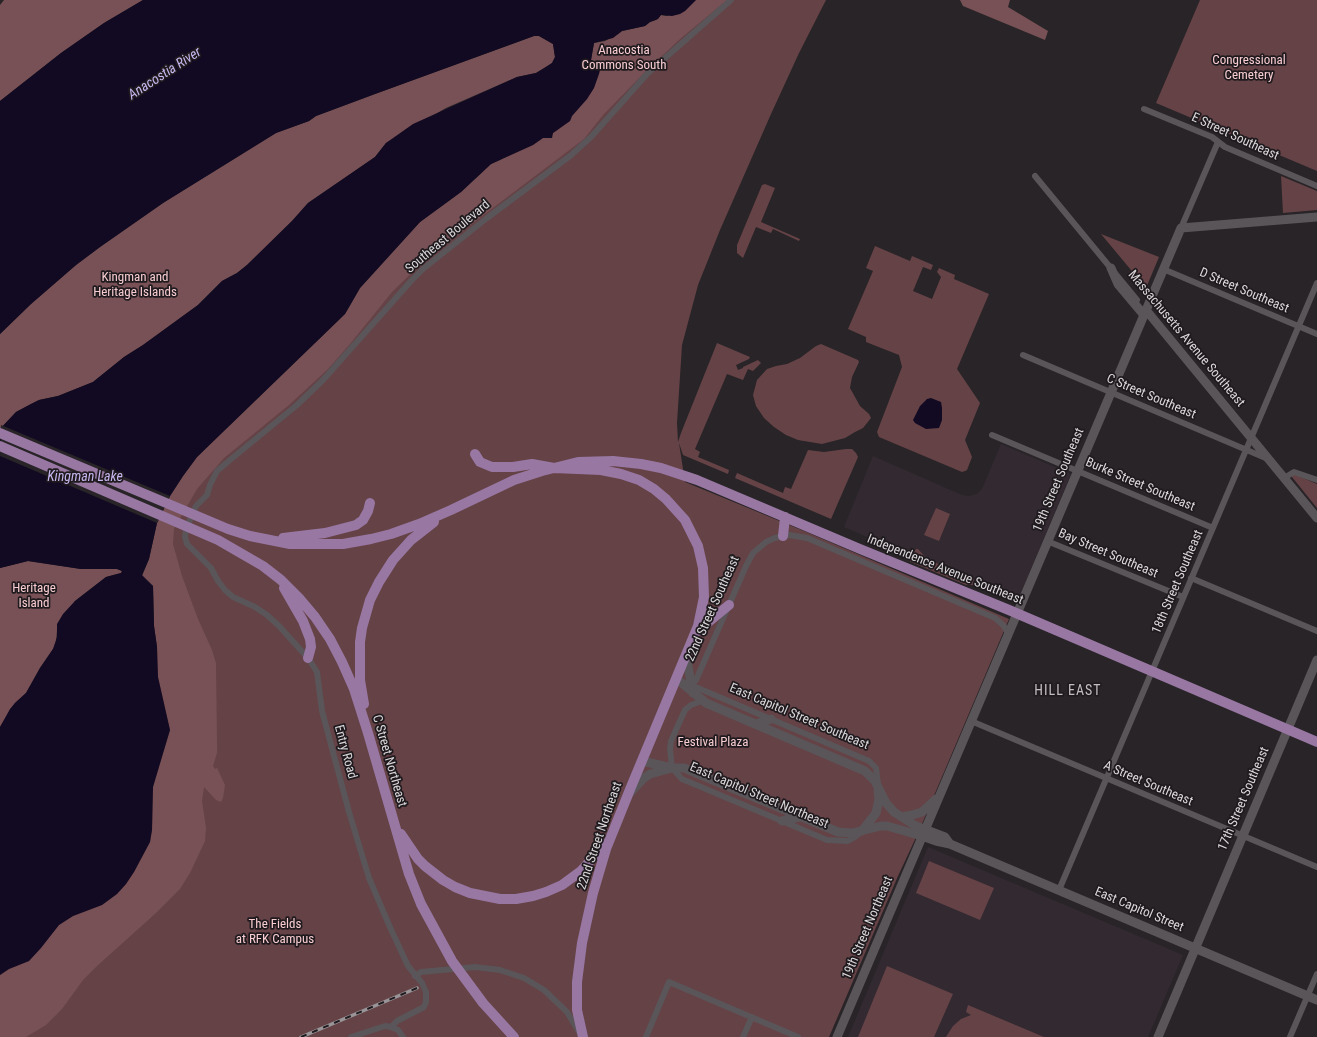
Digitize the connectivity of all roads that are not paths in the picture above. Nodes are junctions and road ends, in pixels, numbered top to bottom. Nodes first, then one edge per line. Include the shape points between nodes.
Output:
1 (731, 0) edge
2 (1144, 109) dead end
3 (1218, 142) junction
4 (1035, 176) dead end
5 (1317, 186) edge
6 (1317, 217) edge
7 (1181, 228) junction
8 (1111, 268) joint
9 (1163, 269) junction
10 (1317, 283) edge
11 (1145, 312) junction
12 (1298, 326) junction
13 (1317, 334) edge
14 (1023, 356) dead end
15 (1110, 392) junction
16 (0, 433) edge
17 (992, 435) dead end
18 (1251, 438) junction
19 (0, 446) edge
20 (1246, 450) junction
21 (475, 454) dead end
22 (1269, 460) junction
23 (594, 465) junction
24 (554, 468) junction
25 (1078, 471) junction
26 (1284, 478) junction
27 (1317, 480) edge
28 (654, 489) joint
29 (370, 503) dead end
30 (196, 506) joint
31 (451, 510) junction
32 (785, 517) junction
33 (1317, 518) edge
34 (1213, 528) junction
35 (250, 536) junction
36 (783, 536) junction
37 (1047, 541) junction
38 (844, 548) junction
39 (263, 566) junction
40 (924, 576) junction
41 (1191, 578) junction
42 (920, 586) junction
43 (1183, 597) junction
44 (729, 605) junction
45 (1017, 614) junction
46 (1317, 631) edge
47 (696, 633) junction
48 (1008, 633) junction
49 (686, 656) junction
50 (308, 658) junction
51 (1317, 660) edge
52 (1152, 671) junction
53 (676, 679) junction
54 (692, 689) junction
55 (702, 701) junction
56 (660, 718) joint
57 (771, 719) junction
58 (971, 721) junction
59 (756, 724) junction
60 (1288, 729) junction
61 (368, 734) junction
62 (1317, 742) edge
63 (642, 760) junction
64 (672, 768) junction
65 (1106, 778) junction
66 (878, 788) junction
67 (628, 795) junction
68 (940, 796) junction
69 (799, 817) junction
70 (902, 817) junction
71 (782, 821) junction
72 (398, 832) junction
73 (861, 832) junction
74 (924, 833) junction
75 (612, 834) junction
76 (1242, 836) junction
77 (950, 844) joint
78 (1317, 867) edge
79 (600, 868) junction
80 (576, 876) junction
81 (1059, 890) junction
82 (1195, 948) junction
83 (1317, 974) edge
84 (415, 976) junction
85 (1308, 996) junction
86 (1317, 1000) edge
87 (752, 1017) junction
88 (391, 1027) junction
89 (351, 1037) edge
90 (403, 1037) edge
91 (514, 1037) edge
92 (583, 1037) edge
93 (646, 1037) edge
94 (743, 1037) edge
95 (798, 1037) edge
96 (836, 1037) edge
97 (1158, 1037) edge
98 (1290, 1037) edge

1 - 30 street, Southeast Boulevard via 648,73 570,156 423,268 323,380 297,405 217,471 207,495
2 - 3 street, E Street Southeast via 1212,137
3 - 5 street, E Street Southeast
3 - 7 street, 19th Street Southeast
4 - 8 street, Massachusetts Avenue Southeast
6 - 7 main road
7 - 9 main road, 19th Street Southeast
8 - 11 main road, Massachusetts Avenue Southeast via 1118,284
9 - 11 main road, 19th Street Southeast
9 - 12 street, D Street Southeast
10 - 12 street, 18th Street Southeast
11 - 15 main road, 19th Street Southeast
11 - 18 main road, Massachusetts Avenue Southeast
12 - 13 street, D Street Southeast
12 - 18 street, 18th Street Southeast
14 - 15 street, C Street Southeast
15 - 20 street, C Street Southeast
15 - 25 main road, 19th Street Southeast
16 - 35 main road, Independence Avenue Southeast via 228,530
17 - 25 street, Burke Street Southeast
18 - 20 street, 18th Street Southeast
18 - 22 main road, Massachusetts Avenue Southeast
19 - 39 main road, C Street Northeast via 198,530
20 - 22 street, C Street Southeast
20 - 34 street, 18th Street Southeast
21 - 24 main road via 480,462 492,467 532,464
22 - 26 main road, Massachusetts Avenue Southeast
23 - 24 main road, Independence Avenue Southeast
23 - 28 main road, Independence Avenue Southeast via 639,480
23 - 32 main road, Independence Avenue Southeast via 613,461 641,464 680,474
24 - 31 main road, Independence Avenue Southeast via 514,480
25 - 34 street, Burke Street Southeast
25 - 37 main road, 19th Street Southeast
26 - 27 street via 1296,472
26 - 33 main road, Massachusetts Avenue Southeast
28 - 47 main road, 22nd Street Southeast via 672,504 685,520 700,553 705,593
29 - 35 main road via 363,520 356,525 325,533 276,539
30 - 50 street, Entry Road via 186,529 187,544 212,568 218,581 233,597 267,615
31 - 35 main road, Independence Avenue Southeast via 391,534 342,544 290,544
31 - 61 main road via 401,551 386,570 370,600 362,628 359,658
32 - 36 main road
32 - 38 main road, Independence Avenue Southeast
34 - 41 street, 18th Street Southeast
36 - 38 street, Independence Avenue Southeast via 793,535
36 - 44 street, 22nd Street Southeast via 766,542 754,552
37 - 43 street, Bay Street Southeast
37 - 45 main road, 19th Street Southeast
38 - 40 main road, Independence Avenue Southeast
38 - 42 street, Independence Avenue Southeast
39 - 50 main road via 282,586 303,621 310,639
39 - 61 main road, C Street Northeast via 299,598 330,639 354,689
40 - 42 main road
40 - 45 main road, Independence Avenue Southeast
41 - 43 street, 18th Street Southeast
41 - 46 street
42 - 48 street, Independence Avenue Southeast via 995,618
43 - 52 street, 18th Street Southeast
44 - 47 main road
44 - 54 street, 22nd Street Southeast
45 - 48 main road, 19th Street Southeast
45 - 52 main road, Independence Avenue Southeast
47 - 49 main road, 22nd Street Southeast
48 - 58 main road, 19th Street Southeast
49 - 53 main road, 22nd Street Southeast
49 - 54 main road
50 - 84 street, Entry Road via 317,672 322,711 368,872 394,936
51 - 60 main road, 17th Street Southeast
52 - 60 main road, Independence Avenue Southeast
52 - 65 street, 18th Street Southeast
53 - 54 main road
53 - 56 main road, 22nd Street Southeast
54 - 55 main road, East Capitol Street Southeast
54 - 57 street, East Capitol Street Southeast
55 - 59 main road, East Capitol Street Southeast
55 - 64 street via 687,708 677,726 670,744
56 - 63 main road, 22nd Street Northeast
57 - 59 main road
57 - 66 street, East Capitol Street Southeast via 869,761 876,768
58 - 65 street, A Street Southeast
58 - 68 main road, 19th Street Southeast
59 - 66 main road, East Capitol Street Southeast via 860,768 872,777
60 - 62 main road, Independence Avenue Southeast
60 - 76 main road, 17th Street Southeast
61 - 72 main road, C Street Northeast
63 - 64 main road
63 - 67 main road, 22nd Street Northeast
64 - 67 main road, East Capitol Street Northeast via 647,776
64 - 69 main road, East Capitol Street Northeast via 688,769
64 - 71 street, East Capitol Street Northeast via 682,779
65 - 76 street, A Street Southeast
65 - 81 street, 18th Street Southeast
66 - 70 main road, East Capitol Street Southeast via 890,809
66 - 73 main road via 876,812
67 - 75 main road, 22nd Street Northeast
68 - 70 main road via 922,812
68 - 74 main road, 19th Street Southeast
69 - 71 main road
69 - 73 main road, East Capitol Street Northeast via 838,832
70 - 74 main road, East Capitol Street Southeast
71 - 73 street, East Capitol Street Northeast via 833,841 848,841
72 - 80 main road via 425,866 443,880 477,895 516,899 543,893
72 - 91 main road via 409,874 421,904 452,961 491,1013
73 - 74 main road, East Capitol Street Northeast via 888,826
74 - 77 main road, East Capitol Street Northeast via 936,841
74 - 96 main road, 19th Street Northeast
75 - 79 main road, 22nd Street Northeast
75 - 80 main road via 597,855
76 - 78 street, A Street Southeast
76 - 82 main road, 17th Street Southeast
77 - 81 main road, East Capitol Street
79 - 80 main road
79 - 92 main road, 22nd Street Northeast via 586,921 578,967 577,1004
81 - 82 main road, East Capitol Street
82 - 85 main road, East Capitol Street
82 - 97 main road, 17th Street Southeast
83 - 85 street
84 - 88 street, Entry Road via 426,992 424,1007 397,1021
84 - 92 street via 422,972 475,967 500,970 524,978 544,990 567,1012
85 - 86 main road, East Capitol Street
85 - 98 street
87 - 93 street via 669,982
87 - 94 street
87 - 95 street
88 - 89 street, Entry Road via 378,1028
88 - 90 street via 398,1030

